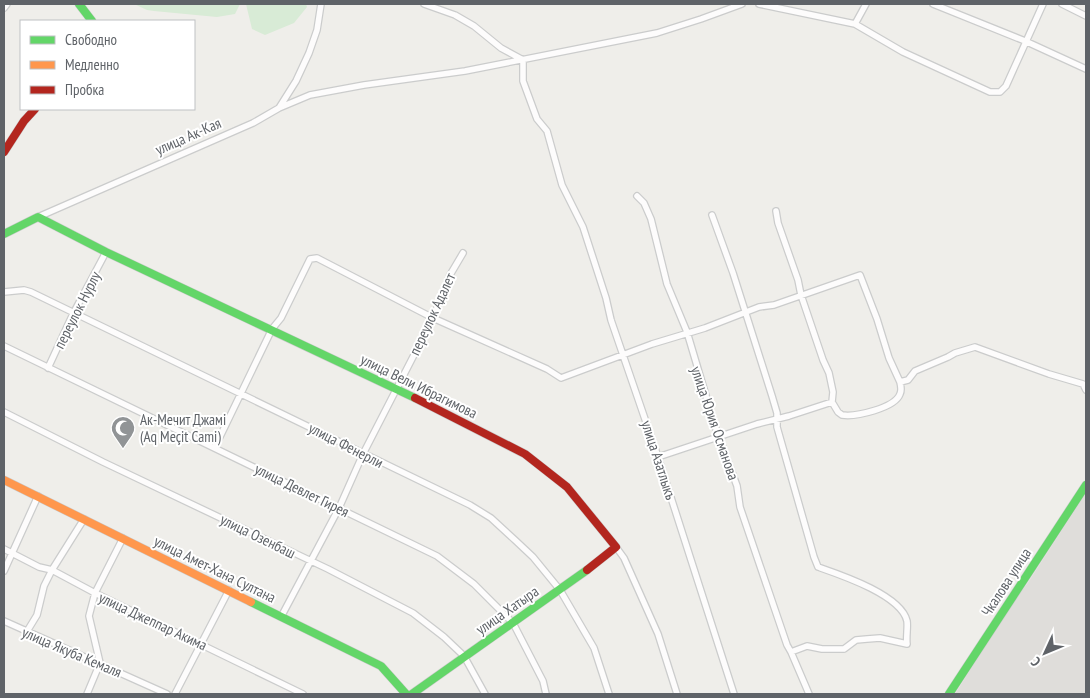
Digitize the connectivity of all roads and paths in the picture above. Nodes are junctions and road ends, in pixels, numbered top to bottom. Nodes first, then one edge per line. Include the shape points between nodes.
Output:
1 (7, 4) edge
2 (79, 4) edge
3 (321, 4) edge
4 (424, 4) edge
5 (742, 4) edge
6 (759, 4) edge
7 (866, 4) edge
8 (933, 4) edge
9 (1043, 4) edge
10 (1062, 4) edge
11 (4, 8) edge
12 (1086, 16) edge
13 (91, 20) edge
14 (856, 24) junction
15 (1025, 41) junction
16 (523, 60) junction
17 (1086, 69) edge
18 (279, 108) junction
19 (34, 110) edge
20 (4, 152) edge
21 (637, 196) dead end
22 (776, 211) dead end
23 (712, 215) dead end
24 (38, 217) junction
25 (4, 234) edge
26 (106, 252) junction
27 (463, 253) dead end
28 (4, 292) edge
29 (801, 295) junction
30 (744, 313) junction
31 (73, 314) junction
32 (433, 318) junction
33 (272, 329) junction
34 (687, 332) junction
35 (4, 346) edge
36 (623, 354) junction
37 (48, 368) junction
38 (900, 382) junction
39 (396, 389) junction
40 (1086, 390) edge
41 (242, 393) junction
42 (832, 402) junction
43 (4, 412) edge
44 (776, 419) junction
45 (719, 437) junction
46 (214, 447) junction
47 (363, 454) junction
48 (658, 457) junction
49 (4, 480) edge
50 (1086, 485) edge
51 (38, 496) junction
52 (339, 508) junction
53 (84, 519) junction
54 (123, 538) junction
55 (616, 547) junction
56 (4, 549) edge
57 (12, 553) junction
58 (311, 562) junction
59 (52, 570) junction
60 (4, 571) edge
61 (229, 590) junction
62 (560, 590) junction
63 (95, 593) junction
64 (281, 617) junction
65 (4, 621) edge
66 (513, 623) junction
67 (26, 633) junction
68 (201, 644) junction
69 (791, 652) junction
70 (464, 656) junction
71 (100, 663) junction
72 (87, 694) edge
73 (167, 694) edge
74 (175, 694) edge
75 (303, 694) edge
76 (406, 694) edge
77 (412, 694) edge
78 (485, 694) edge
79 (546, 694) edge
80 (609, 694) edge
81 (677, 694) edge
82 (734, 694) edge
83 (809, 694) edge
84 (949, 694) edge

1 - 11 street
2 - 13 street
3 - 18 street, улица Ак-Кая via 309,53
4 - 16 street via 455,15
5 - 16 street via 657,33
6 - 14 street
7 - 14 street
8 - 15 street
9 - 15 street
10 - 12 street
14 - 15 street via 903,52 990,92 1000,92 1006,86
15 - 17 street
16 - 18 street via 310,95
16 - 36 street, улица Азатлыкъ via 523,81 537,119 547,130 562,185 583,227
18 - 24 street, улица Ак-Кая via 253,123
19 - 20 street
21 - 34 street, улица Юрия Османова via 651,219 667,284
22 - 29 street
23 - 30 street
24 - 25 street, улица Ак-Кая
24 - 26 street, улица Вели Ибрагимова
26 - 31 street, переулок Нурлу
26 - 33 street, улица Вели Ибрагимова
27 - 32 street, переулок Адалет via 450,275
28 - 31 street, улица Фенерли via 31,292
29 - 30 street
29 - 38 street via 860,275
29 - 42 street via 829,373
30 - 34 street
30 - 44 street via 777,413
31 - 37 street, переулок Нурлу
31 - 41 street, улица Фенерли
32 - 33 street via 317,258 310,259 281,318
32 - 36 street via 561,378
32 - 39 street, переулок Адалет
33 - 39 street, улица Вели Ибрагимова
33 - 41 street
34 - 36 street
34 - 45 street, улица Юрия Османова
35 - 37 street, улица Девлет Гирея
36 - 48 street, улица Азатлыкъ
37 - 46 street, улица Девлет Гирея
38 - 40 street via 954,352 975,347 1082,384
38 - 42 street via 901,392 895,401 877,410 842,415
39 - 47 street, переулок Адалет
39 - 55 street, улица Вели Ибрагимова via 525,454 567,486
41 - 46 street
41 - 47 street, улица Фенерли
42 - 44 street
43 - 58 street, улица Озенбаш
44 - 45 street
44 - 69 street via 818,567 891,599 907,621 907,644 880,638 856,640 844,649 807,646
45 - 48 street
45 - 69 street, улица Юрия Османова
46 - 52 street, улица Девлет Гирея
47 - 52 street, переулок Адалет
47 - 62 street, улица Фенерли via 491,518 533,557
48 - 82 street, улица Азатлыкъ
49 - 51 street, улица Амет-Хана Султана
50 - 84 street, Чкалова улица
51 - 53 street, улица Амет-Хана Султана
51 - 57 street
52 - 58 street, переулок Адалет
52 - 66 street, улица Девлет Гирея via 437,556 474,584
53 - 54 street, улица Амет-Хана Султана
53 - 59 street
54 - 61 street, улица Амет-Хана Султана
54 - 63 street
55 - 62 street, улица Хатыра
55 - 81 street, улица Вели Ибрагимова via 658,634
56 - 57 street, улица Джеппар Акима
57 - 59 street, улица Джеппар Акима
57 - 60 street
58 - 64 street, переулок Адалет
58 - 70 street, улица Озенбаш via 413,613
59 - 63 street, улица Джеппар Акима
59 - 67 street via 44,586 37,615
61 - 64 street, улица Амет-Хана Султана
61 - 68 street
62 - 66 street, улица Хатыра
62 - 80 street, улица Фенерли via 594,648
63 - 68 street, улица Джеппар Акима
63 - 71 street via 89,616
64 - 76 street, улица Амет-Хана Султана via 381,666
65 - 67 street, улица Якуба Кемаля
66 - 70 street, улица Хатыра
66 - 79 street, улица Девлет Гирея via 543,681
67 - 71 street, улица Якуба Кемаля
68 - 74 street
68 - 75 street, улица Джеппар Акима
69 - 83 street, улица Юрия Османова
70 - 77 street, улица Хатыра
70 - 78 street, улица Озенбаш
71 - 72 street
71 - 73 street, улица Якуба Кемаля

